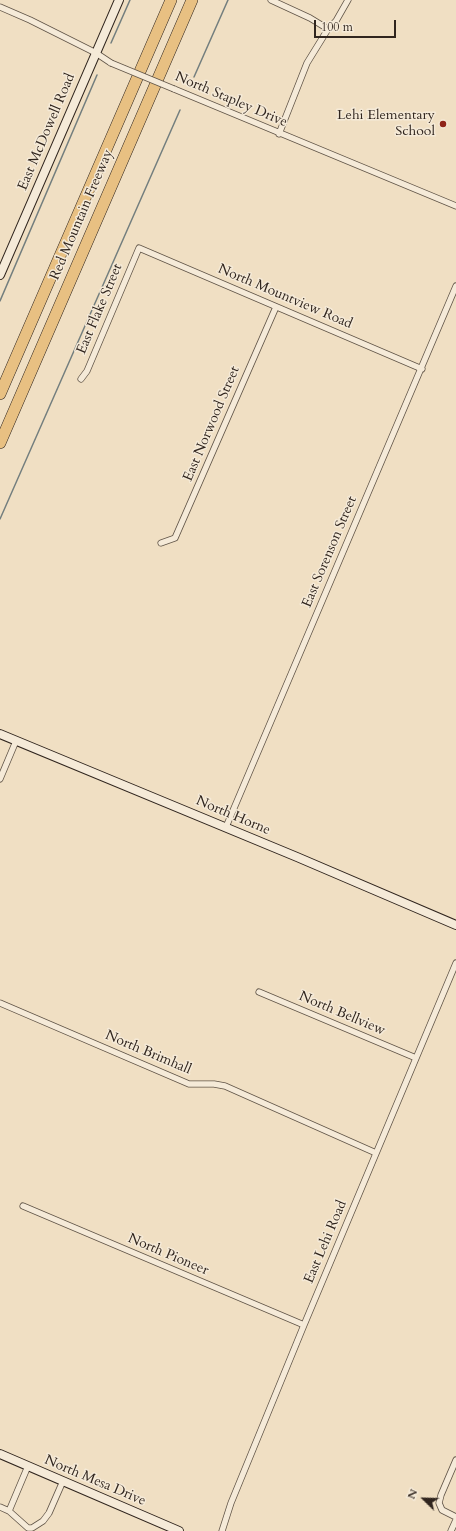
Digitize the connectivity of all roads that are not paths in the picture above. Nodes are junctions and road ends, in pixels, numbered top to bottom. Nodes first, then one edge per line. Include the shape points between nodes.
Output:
1 (119, 0) edge
2 (171, 0) edge
3 (192, 0) edge
4 (271, 0) edge
5 (348, 0) edge
6 (0, 7) edge
7 (328, 29) junction
8 (96, 53) junction
9 (279, 134) junction
10 (456, 206) edge
11 (139, 248) joint
12 (0, 274) edge
13 (456, 286) edge
14 (276, 307) junction
15 (422, 369) junction
16 (81, 379) dead end
17 (0, 394) edge
18 (0, 443) edge
19 (161, 543) dead end
20 (0, 734) edge
21 (16, 741) junction
22 (0, 779) edge
23 (226, 827) junction
24 (456, 925) edge
25 (456, 963) edge
26 (259, 992) dead end
27 (0, 1003) edge
28 (416, 1058) junction
29 (376, 1153) junction
30 (23, 1206) dead end
31 (304, 1325) junction
32 (0, 1454) edge
33 (456, 1460) edge
34 (28, 1466) junction
35 (63, 1481) junction
36 (0, 1507) edge
37 (9, 1511) junction
38 (456, 1518) edge
39 (179, 1531) edge
40 (222, 1531) edge
41 (451, 1531) edge

1 - 8 street, East McDowell Road
2 - 17 highway, Red Mountain Freeway
3 - 18 highway, Red Mountain Freeway
4 - 7 street
5 - 7 street via 336,21
6 - 8 street, North Stapley Drive
7 - 9 street via 307,63
8 - 9 street, North Stapley Drive, bridge via 111,63
8 - 12 street, East McDowell Road
9 - 10 street, North Stapley Drive
11 - 14 street, North Mountview Road
11 - 16 street, East Flake Street via 87,371
13 - 15 street, East Sorenson Street
14 - 15 street, North Mountview Road
14 - 19 street, East Norwood Street via 176,538
15 - 23 street, East Sorenson Street
20 - 21 street, North Horne
21 - 22 street
21 - 23 street, North Horne
23 - 24 street, North Horne
25 - 28 street, East Lehi Road
26 - 28 street, North Bellview
27 - 29 street, North Brimhall via 189,1084 225,1086
28 - 29 street, East Lehi Road
29 - 31 street, East Lehi Road
30 - 31 street, North Pioneer
31 - 40 street, East Lehi Road
32 - 34 street, North Mesa Drive
33 - 38 street via 439,1503 442,1510
34 - 35 street, North Mesa Drive
34 - 37 street
35 - 37 street via 43,1521 32,1528 28,1528
35 - 39 street, North Mesa Drive
36 - 37 street
38 - 41 street

